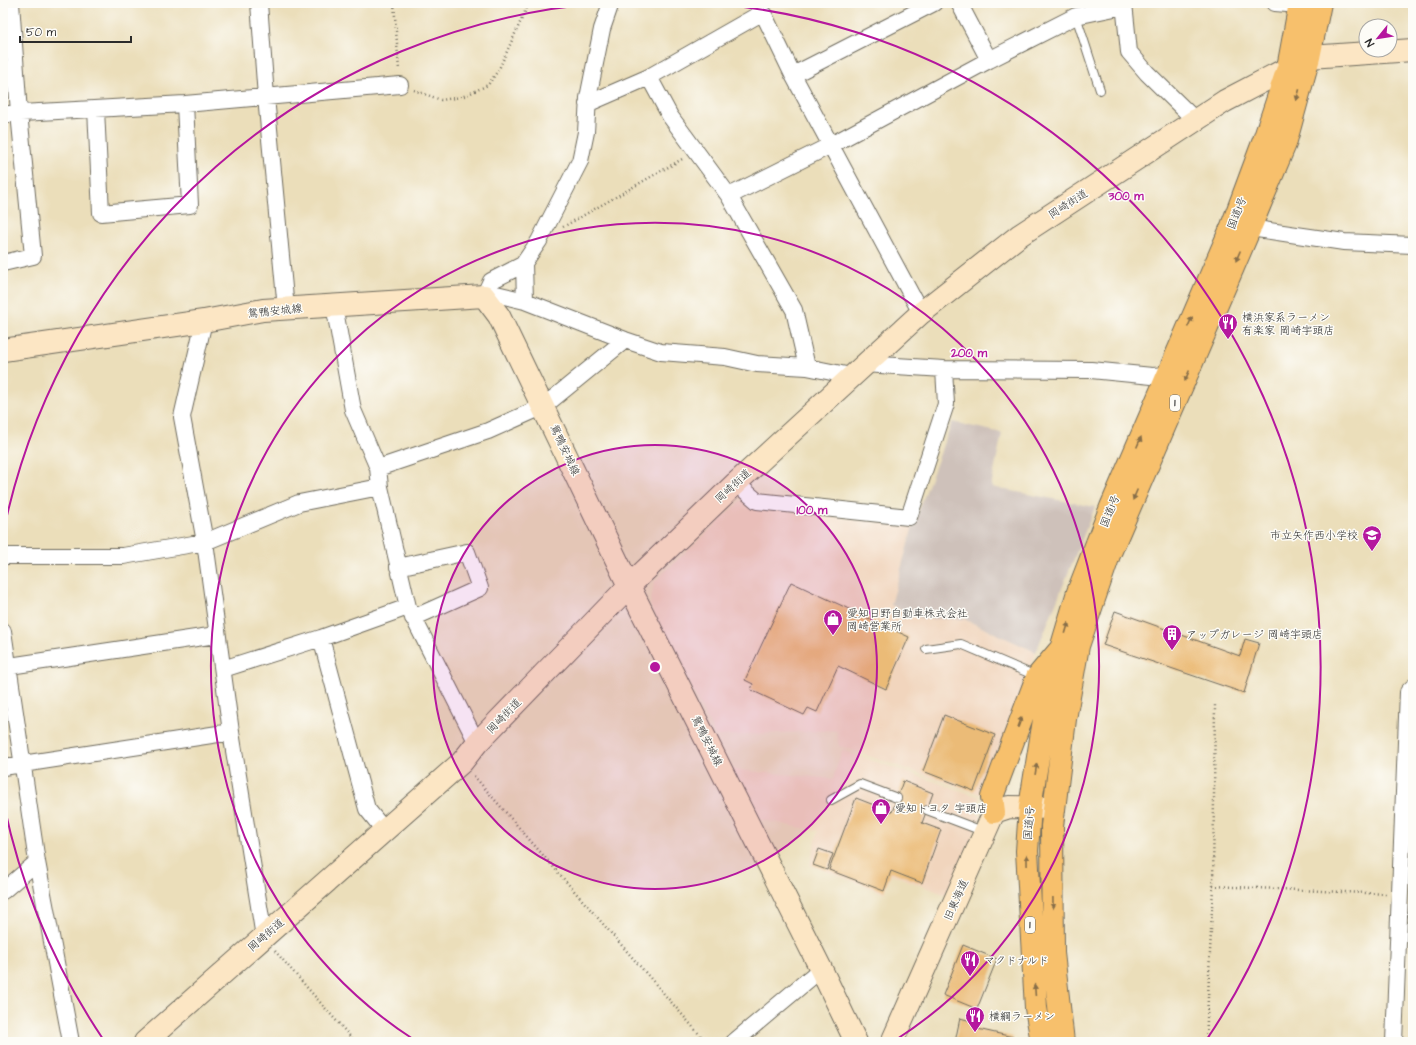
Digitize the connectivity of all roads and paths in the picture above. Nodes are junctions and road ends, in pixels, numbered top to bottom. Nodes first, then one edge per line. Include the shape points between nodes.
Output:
1 (11, 3) edge
2 (259, 3) edge
3 (394, 3) edge
4 (529, 3) edge
5 (611, 3) edge
6 (934, 3) edge
7 (959, 3) edge
8 (1275, 3) edge
9 (1307, 4) edge
10 (1124, 5) edge
11 (1076, 16) junction
12 (1413, 50) edge
13 (1308, 58) junction
14 (989, 60) junction
15 (1288, 68) junction
16 (793, 75) junction
17 (649, 77) junction
18 (400, 85) junction
19 (1100, 90) dead end
20 (266, 97) junction
21 (185, 104) junction
22 (587, 104) junction
23 (96, 109) junction
24 (19, 113) junction
25 (3, 114) edge
26 (1196, 121) junction
27 (831, 145) junction
28 (697, 151) junction
29 (729, 196) junction
30 (1250, 228) junction
31 (539, 241) junction
32 (1413, 245) edge
33 (3, 263) edge
34 (524, 264) junction
35 (484, 296) junction
36 (525, 301) junction
37 (334, 305) junction
38 (286, 309) junction
39 (920, 313) junction
40 (204, 321) junction
41 (625, 340) junction
42 (3, 350) edge
43 (807, 367) junction
44 (944, 369) junction
45 (858, 370) junction
46 (1167, 375) junction
47 (544, 406) junction
48 (378, 468) junction
49 (736, 483) junction
50 (380, 487) junction
51 (205, 542) junction
52 (3, 556) edge
53 (398, 567) junction
54 (629, 586) junction
55 (410, 613) junction
56 (3, 631) edge
57 (216, 635) junction
58 (321, 638) junction
59 (926, 649) dead end
60 (1061, 649) junction
61 (6, 666) edge
62 (223, 669) junction
63 (1036, 677) junction
64 (1413, 687) edge
65 (1215, 702) dead end
66 (231, 732) junction
67 (477, 744) junction
68 (462, 762) junction
69 (23, 764) junction
70 (3, 767) edge
71 (897, 798) dead end
72 (830, 800) dead end
73 (1030, 807) junction
74 (1054, 808) junction
75 (927, 810) dead end
76 (994, 812) junction
77 (384, 830) junction
78 (985, 833) junction
79 (37, 862) junction
80 (1213, 886) junction
81 (3, 891) edge
82 (1400, 894) junction
83 (264, 937) junction
84 (821, 969) junction
85 (71, 1042) edge
86 (144, 1042) edge
87 (355, 1042) edge
88 (706, 1042) edge
89 (734, 1042) edge
90 (856, 1042) edge
91 (892, 1042) edge
92 (1042, 1042) edge
93 (1063, 1042) edge
94 (1206, 1042) edge
95 (1394, 1042) edge

1 - 24 street
2 - 20 street
3 - 18 path
4 - 18 path via 499,69 488,85 462,97 441,100
5 - 22 street via 602,29
6 - 16 street
7 - 14 street
8 - 9 street
9 - 13 highway, 国道1号 / 1
9 - 15 highway, 国道1号 / 1
10 - 11 street
10 - 26 street via 1129,52
11 - 14 street
11 - 19 lane
12 - 13 street
13 - 15 street, 岡崎街道
13 -> 30 highway, 国道1号 / 1 via 1285,144
14 - 27 street
15 - 26 street, 岡崎街道 via 1225,101
46 -> 15 highway, 国道1号 / 1 via 1232,226
16 - 17 street via 764,15 758,15
16 - 27 street
17 - 22 street
17 - 28 street via 670,116
18 - 20 street
20 - 21 street
20 - 38 street
21 - 23 street
21 - 23 street via 190,205 101,213
22 - 31 street via 586,132 580,161
23 - 24 street
24 - 25 street
24 - 33 street via 34,256
26 - 39 street, 岡崎街道 via 1020,235
27 - 29 street
27 - 39 street
28 - 29 street
28 - 31 path
29 - 43 street via 794,310
30 - 32 street via 1344,242
30 -> 74 highway, 国道1号 / 1 via 1109,556 1078,646 1065,719
31 - 34 street
34 - 35 street via 491,281
34 - 36 street
35 - 36 street via 496,294
35 - 37 street, 鴛鴨安城線
35 - 47 street, 鴛鴨安城線 via 499,316
36 - 41 street
37 - 38 street, 鴛鴨安城線
37 - 48 street via 353,410
38 - 40 street, 鴛鴨安城線 via 263,310
39 - 45 street, 岡崎街道
40 - 42 street, 鴛鴨安城線
40 - 51 street via 182,417
41 - 43 street via 662,352 725,356 756,364
41 - 47 street
43 - 45 street
44 - 45 street
44 - 46 street via 1091,370
44 - 49 street via 946,404 909,517 757,501
45 - 49 street, 岡崎街道
60 -> 46 highway, 国道1号 / 1 via 1078,592
47 - 48 street via 488,432
47 - 54 street, 鴛鴨安城線
48 - 50 street
49 - 54 street, 岡崎街道
50 - 51 street via 299,503
50 - 53 street
51 - 52 street via 123,556
51 - 57 street
53 - 55 street
53 - 55 street via 467,552 480,588
54 - 67 street, 岡崎街道
54 - 84 street, 鴛鴨安城線
55 - 58 street
55 - 67 street
56 - 61 street
57 - 61 street
57 - 62 street
58 - 62 street
58 - 77 street via 367,809
59 - 63 lane via 961,644
60 - 63 highway
73 -> 60 highway, 国道1号 / 1 via 1044,720
61 - 69 street
62 - 66 street
76 -> 63 highway via 992,797
64 - 82 street via 1408,692
65 - 80 path
66 - 69 street
66 - 83 street
67 - 68 street, 岡崎街道
68 - 77 street, 岡崎街道
68 - 88 path
69 - 70 street
69 - 79 street
71 - 72 lane via 860,784
73 - 74 street
73 - 76 street via 1009,807
92 -> 73 highway, 国道1号 / 1 via 1036,1008 1028,887
74 -> 93 highway, 国道1号 / 1 via 1053,952
75 - 78 lane
76 - 78 street, 旧東海道
77 - 83 street, 岡崎街道
78 - 91 street, 旧東海道
79 - 81 street
79 - 85 street
80 - 82 path
80 - 94 path
82 - 95 street
83 - 86 street, 岡崎街道
83 - 87 path
84 - 89 street
84 - 90 street, 鴛鴨安城線

